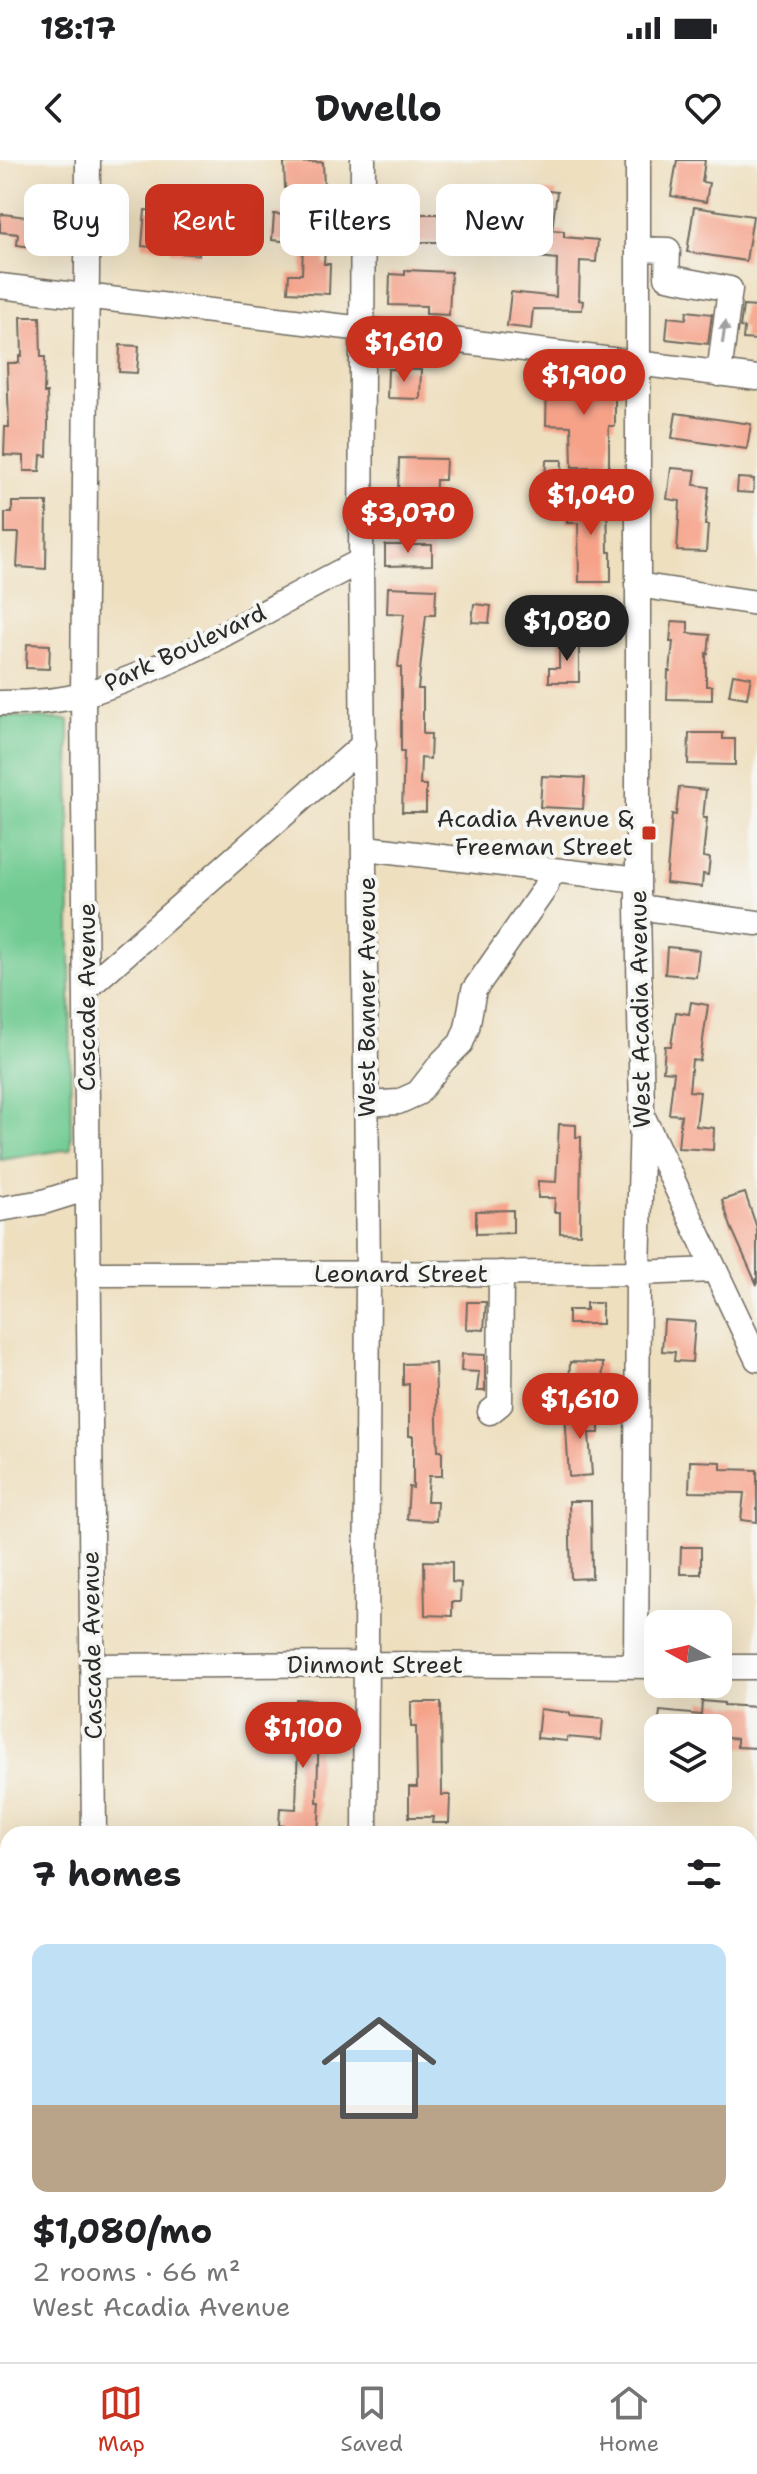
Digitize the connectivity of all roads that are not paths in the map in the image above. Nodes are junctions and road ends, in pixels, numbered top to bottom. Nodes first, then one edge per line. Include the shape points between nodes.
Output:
1 (88, 160) edge
2 (363, 160) edge
3 (638, 160) edge
4 (638, 249) junction
5 (0, 286) edge
6 (87, 297) junction
7 (363, 329) junction
8 (638, 364) junction
9 (719, 374) junction
10 (757, 378) edge
11 (361, 561) junction
12 (637, 585) junction
13 (757, 603) edge
14 (83, 695) junction
15 (0, 703) edge
16 (364, 744) junction
17 (366, 848) junction
18 (553, 870) junction
19 (638, 880) junction
20 (638, 907) junction
21 (757, 923) edge
22 (88, 987) junction
23 (367, 1104) junction
24 (642, 1115) junction
25 (88, 1188) junction
26 (0, 1209) edge
27 (713, 1270) junction
28 (501, 1273) junction
29 (638, 1273) junction
30 (88, 1274) junction
31 (368, 1274) junction
32 (757, 1359) edge
33 (490, 1412) dead end
34 (646, 1610) edge
35 (364, 1664) junction
36 (92, 1666) junction
37 (644, 1666) edge
38 (732, 1667) edge
39 (757, 1667) edge
40 (94, 1826) edge
41 (365, 1826) edge

1 - 6 street, Cascade Avenue
2 - 7 street, West Banner Avenue
3 - 4 street, West Acadia Avenue
4 - 8 street, West Acadia Avenue
9 -> 4 street via 730,289 667,277 668,250
5 - 6 street
6 - 7 street
6 - 14 street, Cascade Avenue
7 - 8 street
7 - 11 street, West Banner Avenue
8 - 9 street
8 - 12 street, West Acadia Avenue
9 - 10 street
11 - 14 street, Park Boulevard via 143,673
11 - 16 street, West Banner Avenue
12 - 13 street
12 - 19 street, West Acadia Avenue
14 - 15 street, Park Boulevard
14 - 22 street, Cascade Avenue
16 - 17 street, West Banner Avenue
16 - 22 street
17 - 18 street
17 - 23 street, West Banner Avenue
18 - 19 street
18 - 23 street via 474,990 461,1043 418,1093 398,1102
19 - 20 street, West Acadia Avenue
20 - 21 street
20 - 24 street, West Acadia Avenue
22 - 25 street, Cascade Avenue
23 - 31 street, West Banner Avenue
24 - 27 street
24 - 29 street, West Acadia Avenue
25 - 26 street
25 - 30 street, Cascade Avenue
27 - 29 street, Leonard Street
27 - 32 street
28 - 29 street, Leonard Street
28 - 31 street, Leonard Street
28 - 33 street via 500,1404
29 - 34 street, West Acadia Avenue
30 - 31 street, Leonard Street
30 - 36 street, Cascade Avenue
31 - 35 street, West Banner Avenue
35 - 36 street, Dinmont Street
35 - 37 street, Dinmont Street
35 - 41 street, West Banner Avenue
36 - 40 street, Cascade Avenue
38 - 39 street

